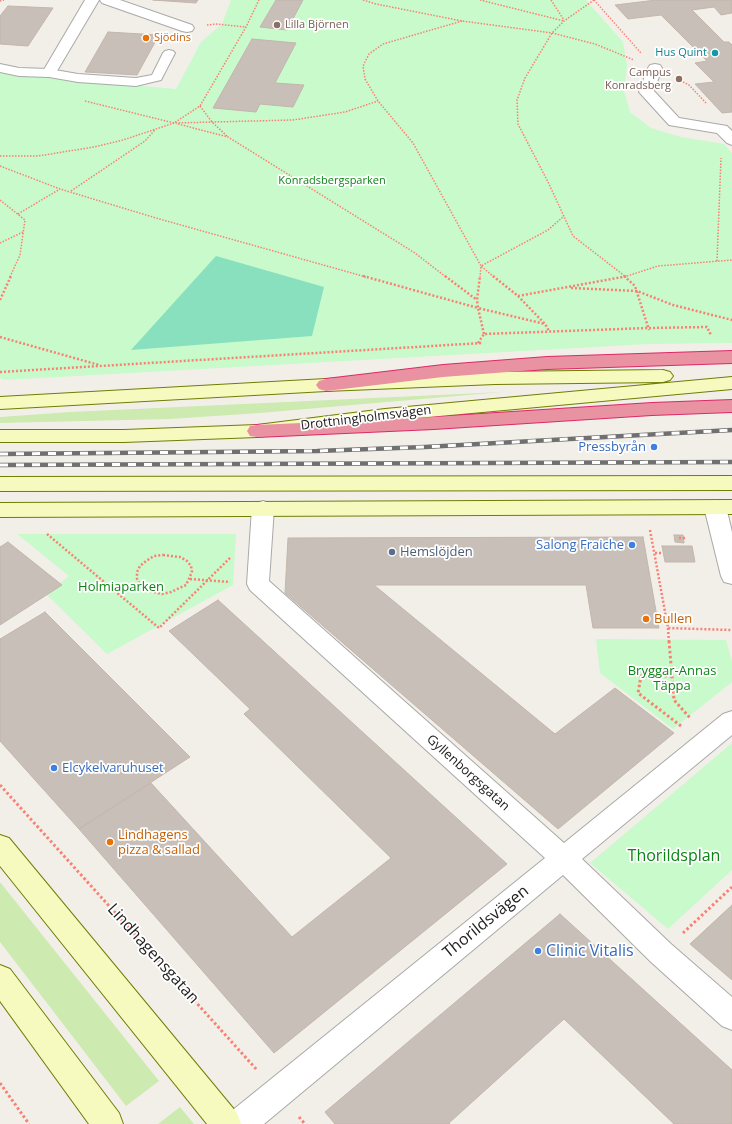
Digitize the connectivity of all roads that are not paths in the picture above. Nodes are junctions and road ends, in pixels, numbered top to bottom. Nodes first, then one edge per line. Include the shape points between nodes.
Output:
1 (92, 0) edge
2 (107, 0) edge
3 (187, 28) road end
4 (170, 53) dead end
5 (0, 68) edge
6 (655, 68) road end
7 (49, 73) junction
8 (727, 135) edge
9 (732, 357) edge
10 (732, 377) edge
11 (732, 384) edge
12 (326, 385) junction
13 (0, 403) edge
14 (732, 406) edge
15 (257, 431) junction
16 (0, 436) edge
17 (732, 483) edge
18 (0, 484) edge
19 (724, 507) edge
20 (263, 508) junction
21 (0, 510) edge
22 (732, 576) edge
23 (732, 721) edge
24 (0, 846) edge
25 (563, 858) junction
26 (0, 978) edge
27 (732, 1016) edge
28 (108, 1124) edge
29 (226, 1124) edge
30 (240, 1124) edge

1 - 7 street
2 - 3 street
4 - 7 lane via 157,77 136,82
5 - 7 lane via 19,72
6 - 8 street via 646,92 674,122
9 - 12 highway via 547,363 443,371
10 - 12 main road via 519,378
11 - 15 main road, Drottningholmsvägen via 393,414
12 - 13 main road
14 - 15 highway
15 - 16 main road, Drottningholmsvägen via 124,436
17 - 18 main road
19 - 20 main road
19 - 22 street
20 - 21 main road
20 - 25 street, Gyllenborgsgatan via 258,584
23 - 25 street, Thorildsvägen
24 - 29 main road
25 - 27 street, Gyllenborgsgatan via 661,953
25 - 30 street, Thorildsvägen
26 - 28 main road

